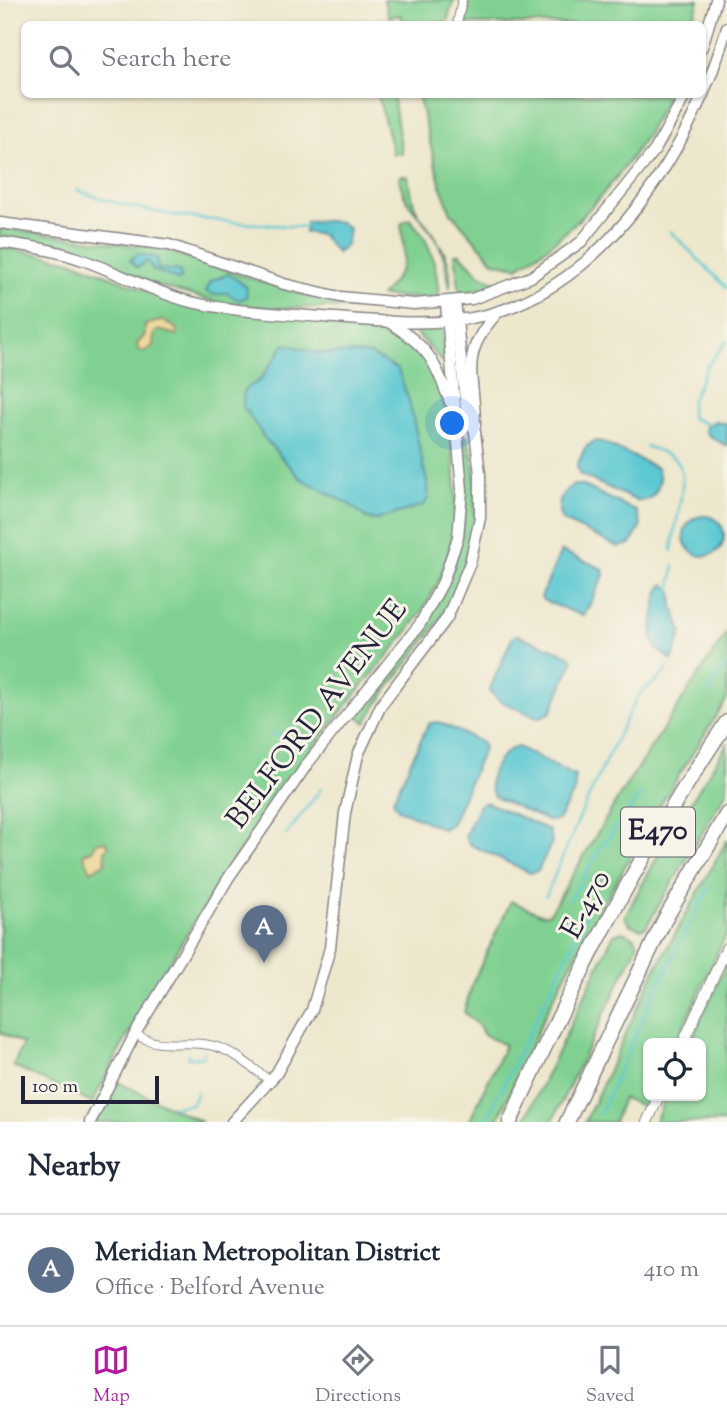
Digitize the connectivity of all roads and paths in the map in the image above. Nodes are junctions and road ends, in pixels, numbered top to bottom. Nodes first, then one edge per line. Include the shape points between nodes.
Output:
1 (462, 0) edge
2 (716, 0) edge
3 (458, 21) edge
4 (727, 27) edge
5 (706, 34) edge
6 (706, 91) edge
7 (684, 98) edge
8 (703, 98) edge
9 (0, 223) edge
10 (0, 242) edge
11 (450, 302) junction
12 (500, 310) junction
13 (386, 320) junction
14 (451, 320) junction
15 (454, 411) junction
16 (475, 432) junction
17 (727, 722) edge
18 (727, 814) edge
19 (727, 947) edge
20 (135, 1034) junction
21 (685, 1038) edge
22 (270, 1081) junction
23 (657, 1101) edge
24 (90, 1122) edge
25 (232, 1122) edge
26 (510, 1122) edge
27 (567, 1122) edge
28 (647, 1122) edge

1 - 3 street
2 - 5 main road
4 - 6 main road
7 - 11 main road via 655,150 581,242 519,283
8 - 12 main road via 670,160 597,252 539,294
9 - 11 main road via 169,245 331,295 400,303
10 - 13 main road via 73,256 203,304 242,311
11 - 14 main road, BELFORD AVENUE
12 - 14 main road
12 - 16 main road via 481,333 471,356
13 - 14 main road
13 - 15 main road via 431,357
14 - 15 main road, BELFORD AVENUE
14 - 16 main road, BELFORD AVENUE via 466,409
15 - 20 main road, BELFORD AVENUE via 461,519 452,561 435,601 267,821
16 - 22 main road, BELFORD AVENUE via 481,499 469,569 443,624 381,705 360,750 348,796 324,974 304,1028
17 - 26 highway, E-470 / E470 via 624,891 566,1000
18 - 27 highway, E470 via 659,930
19 - 21 street
20 - 22 street via 160,1045 216,1046
20 - 24 main road, BELFORD AVENUE
22 - 25 main road, BELFORD AVENUE
23 - 28 street

